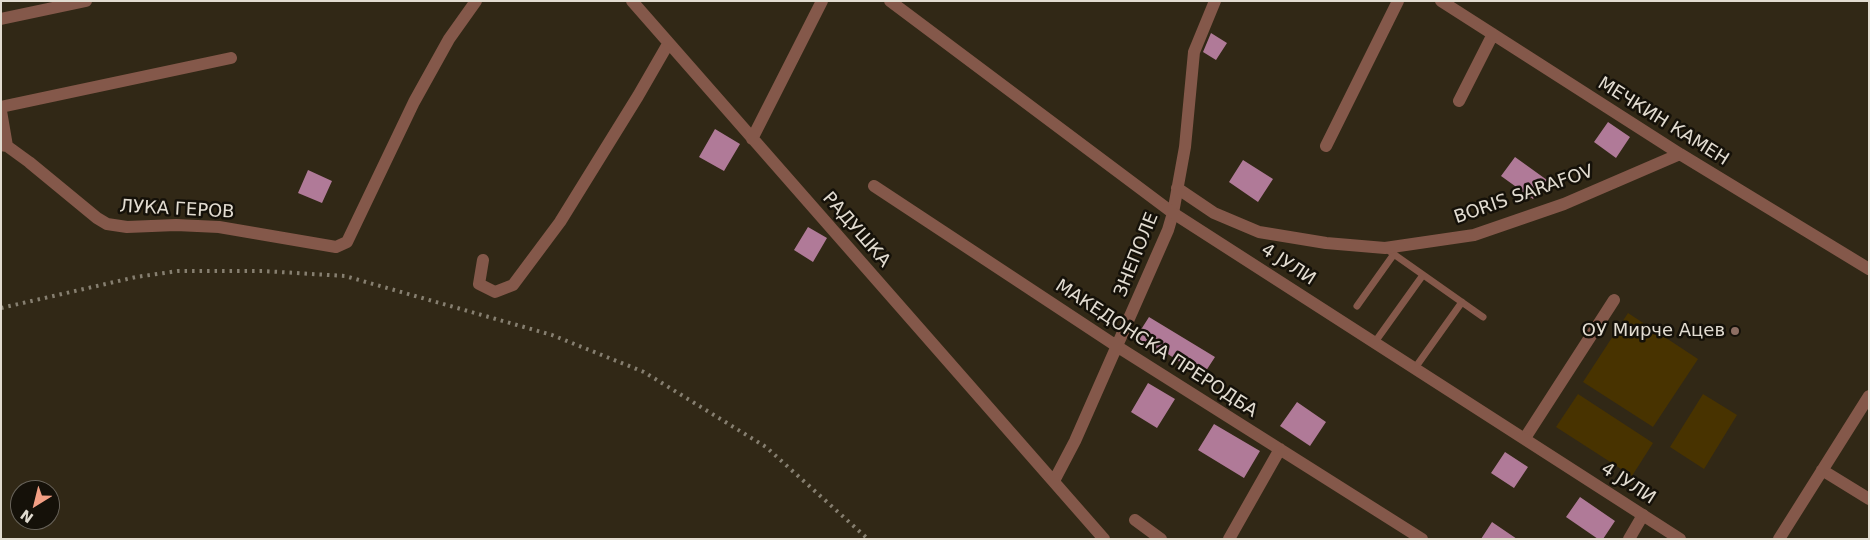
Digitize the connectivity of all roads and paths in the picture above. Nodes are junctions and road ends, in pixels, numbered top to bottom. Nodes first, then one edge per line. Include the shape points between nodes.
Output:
1 (86, 1) edge
2 (476, 1) edge
3 (632, 1) edge
4 (822, 1) edge
5 (890, 1) edge
6 (1216, 1) edge
7 (1398, 1) edge
8 (1441, 1) edge
9 (1, 19) edge
10 (1493, 34) junction
11 (668, 44) junction
12 (232, 58) dead end
13 (1459, 100) dead end
14 (1, 107) edge
15 (1, 111) edge
16 (752, 139) junction
17 (4, 146) edge
18 (1326, 146) dead end
19 (1680, 154) junction
20 (874, 186) dead end
21 (1177, 188) junction
22 (1173, 213) junction
23 (1390, 251) junction
24 (483, 260) dead end
25 (1869, 269) edge
26 (1424, 275) junction
27 (1614, 300) dead end
28 (1462, 302) junction
29 (1357, 306) dead end
30 (1483, 316) dead end
31 (1375, 342) junction
32 (1118, 347) junction
33 (1415, 368) junction
34 (1869, 396) edge
35 (1864, 415) edge
36 (1525, 438) junction
37 (1280, 449) junction
38 (1822, 470) junction
39 (1054, 481) junction
40 (1869, 499) edge
41 (1643, 515) junction
42 (1135, 520) dead end
43 (1104, 539) edge
44 (1161, 539) edge
45 (1229, 539) edge
46 (1422, 539) edge
47 (1629, 539) edge
48 (1680, 539) edge
49 (1779, 539) edge

1 - 9 street
2 - 17 street, ЛУКА ГЕРОВ via 449,39 414,102 347,242 336,247 218,227 107,224
3 - 11 street, РАДУШКА
4 - 16 street
5 - 22 street, 4 ЈУЛИ
6 - 21 street, ЗНЕПОЛЕ via 1194,52 1185,147
7 - 18 street
8 - 10 street, МЕЧКИН КАМЕН
10 - 13 street
10 - 19 street, МЕЧКИН КАМЕН
11 - 16 street, РАДУШКА
11 - 24 street via 560,222 513,285 495,292 479,284
12 - 14 street
15 - 17 street
16 - 39 street, РАДУШКА
19 - 23 street, BORIS SARAFOV via 1564,204 1474,235
19 - 25 street, МЕЧКИН КАМЕН
20 - 32 street, МАКЕДОНСКА ПРЕРОДБА
21 - 22 street, ЗНЕПОЛЕ
21 - 23 street, BORIS SARAFOV via 1214,213 1259,232
22 - 31 street, 4 ЈУЛИ
22 - 32 street, ЗНЕПОЛЕ
23 - 26 lane
23 - 29 lane
26 - 28 lane
26 - 31 lane
27 - 36 street
28 - 30 lane
28 - 33 lane
31 - 33 street, 4 ЈУЛИ
32 - 37 street, МАКЕДОНСКА ПРЕРОДБА
32 - 39 street, ЗНЕПОЛЕ
33 - 36 street, 4 ЈУЛИ
34 - 35 street
35 - 38 street
36 - 41 street, 4 ЈУЛИ
37 - 45 street
37 - 46 street, МАКЕДОНСКА ПРЕРОДБА
38 - 40 street
38 - 49 street
39 - 43 street, РАДУШКА
41 - 47 street
41 - 48 street, 4 ЈУЛИ
42 - 44 street

